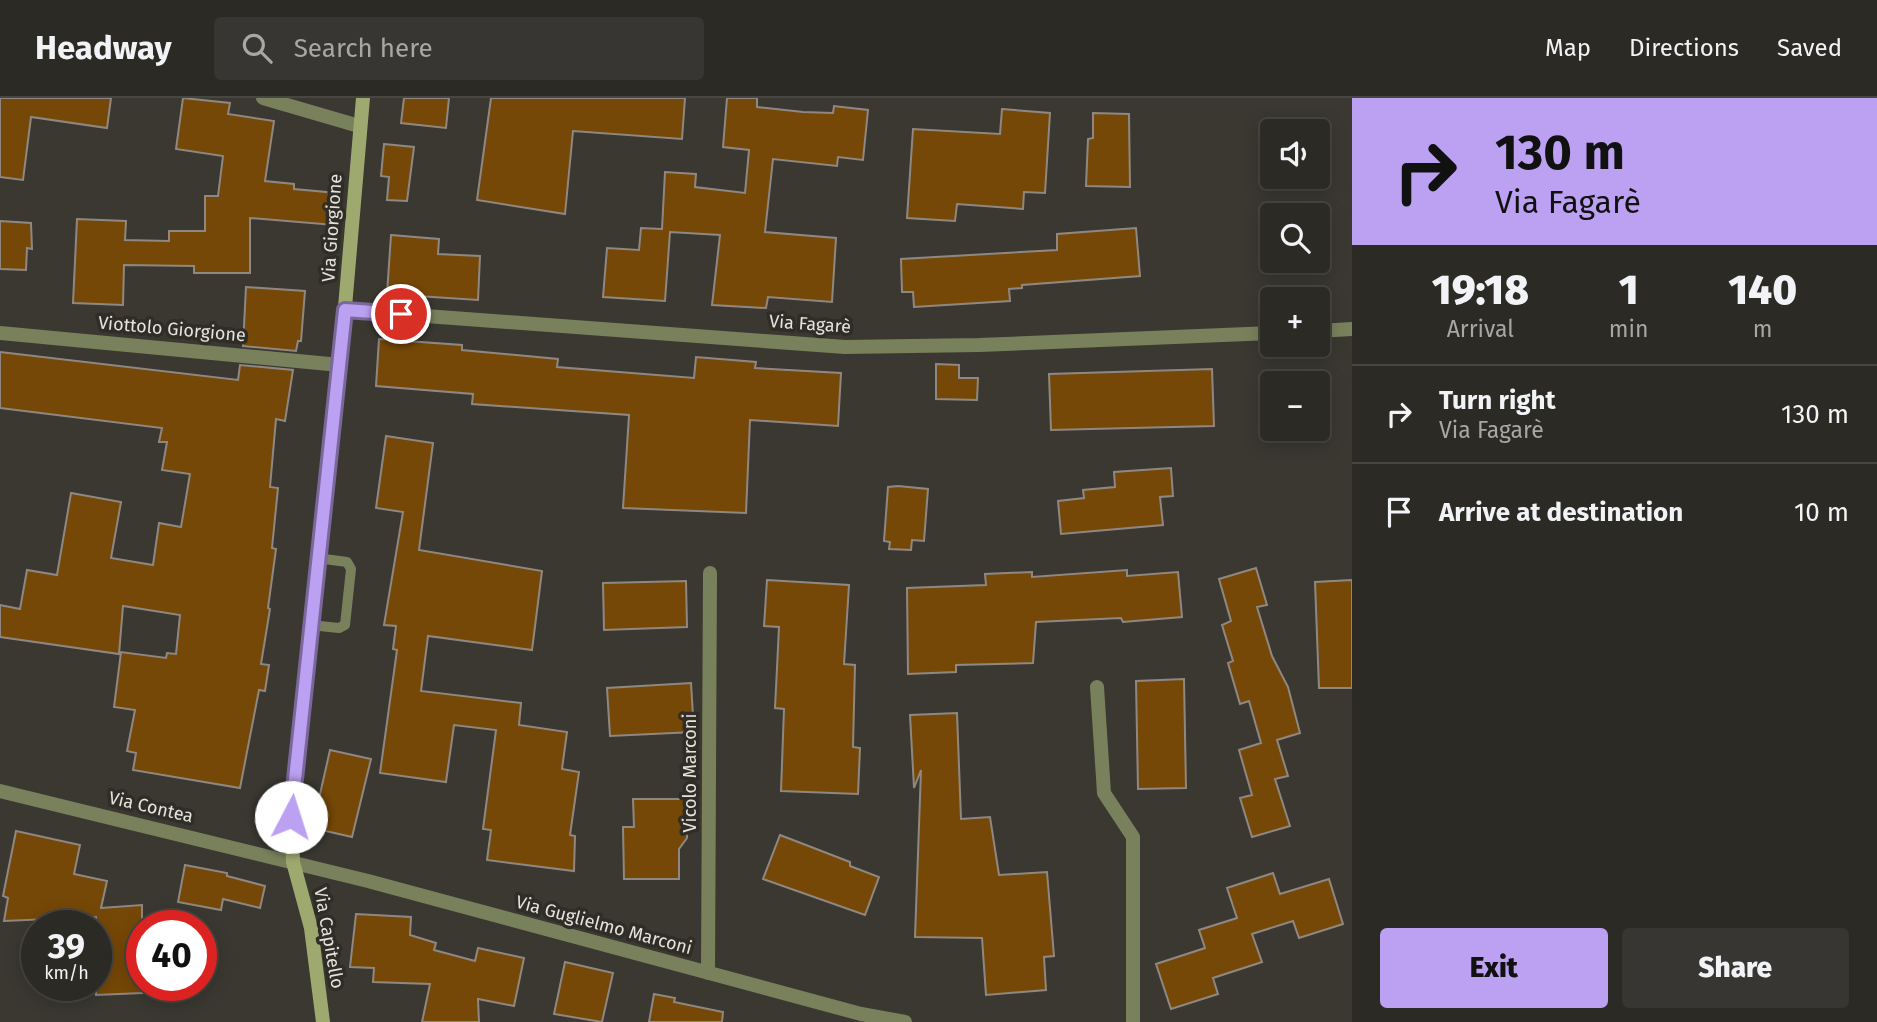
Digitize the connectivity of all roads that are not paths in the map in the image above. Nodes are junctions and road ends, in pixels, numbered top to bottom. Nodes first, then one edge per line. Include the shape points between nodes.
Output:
1 (263, 98) edge
2 (363, 98) edge
3 (359, 126) junction
4 (345, 310) junction
5 (1352, 329) edge
6 (1330, 330) edge
7 (0, 333) edge
8 (1260, 333) edge
9 (340, 365) junction
10 (317, 558) junction
11 (710, 573) dead end
12 (310, 625) junction
13 (1097, 687) dead end
14 (0, 791) edge
15 (293, 862) junction
16 (708, 973) junction
17 (323, 1022) edge
18 (905, 1022) edge
19 (1133, 1022) edge

1 - 3 street
2 - 3 street, Via Giorgione
3 - 4 street, Via Giorgione
4 - 8 street, Via Fagarè via 845,347
4 - 9 street, Via Giorgione
5 - 6 street
7 - 9 street, Viottolo Giorgione
9 - 10 street, Via Giorgione
10 - 12 street, Via Giorgione
10 - 12 lane via 350,564 348,591 342,627
11 - 16 street, Vicolo Marconi
12 - 15 street, Via Giorgione via 291,802
13 - 19 street via 1104,793 1133,836
14 - 15 street, Via Contea
15 - 16 street, Via Guglielmo Marconi
15 - 17 street, Via Capitello via 311,928
16 - 18 street, Via Guglielmo Marconi

